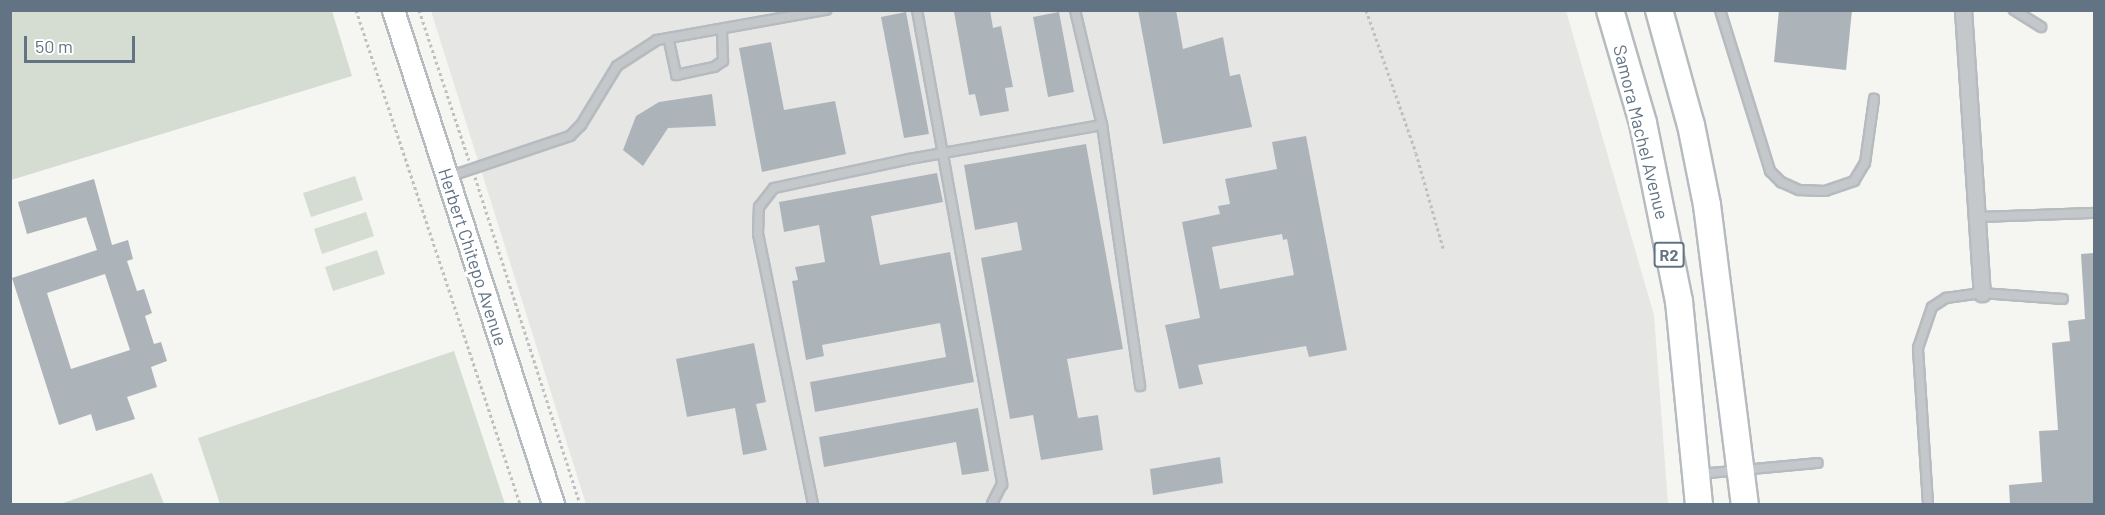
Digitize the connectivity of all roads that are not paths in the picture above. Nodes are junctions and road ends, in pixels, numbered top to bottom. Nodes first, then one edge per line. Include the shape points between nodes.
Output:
1 (393, 10) edge
2 (826, 10) edge
3 (918, 10) edge
4 (1075, 10) edge
5 (1610, 10) edge
6 (1659, 10) edge
7 (1720, 10) edge
8 (1963, 10) edge
9 (2013, 10) edge
10 (2041, 27) dead end
11 (722, 29) junction
12 (669, 40) junction
13 (1874, 99) dead end
14 (1102, 125) junction
15 (941, 154) junction
16 (447, 177) junction
17 (2094, 213) edge
18 (1977, 217) junction
19 (1982, 293) junction
20 (2063, 299) dead end
21 (1140, 386) dead end
22 (1817, 463) dead end
23 (1743, 469) junction
24 (1698, 474) junction
25 (553, 504) edge
26 (813, 504) edge
27 (992, 504) edge
28 (1699, 504) edge
29 (1745, 504) edge
30 (1928, 504) edge

1 - 16 main road, Herbert Chitepo Avenue
2 - 11 lane
3 - 15 lane
4 - 14 lane
5 - 24 highway, Samora Machel Avenue / R2 via 1643,123 1679,301
6 - 23 highway, R2 via 1691,125 1707,205
7 - 13 lane via 1770,171 1781,182 1799,190 1825,191 1854,181 1864,163
8 - 18 street
9 - 10 lane
11 - 12 lane
11 - 12 lane via 723,61 676,75
12 - 16 lane via 657,40 617,66 581,125 570,136
14 - 15 lane
14 - 21 lane
15 - 26 lane via 774,188 759,207 758,234
15 - 27 lane via 1002,484
16 - 25 main road, Herbert Chitepo Avenue
17 - 18 lane
18 - 19 street
19 - 20 lane
19 - 30 lane via 1946,298 1932,307 1922,325 1918,348
22 - 23 lane
23 - 24 lane
23 - 29 highway, R2
24 - 28 highway, Samora Machel Avenue / R2

